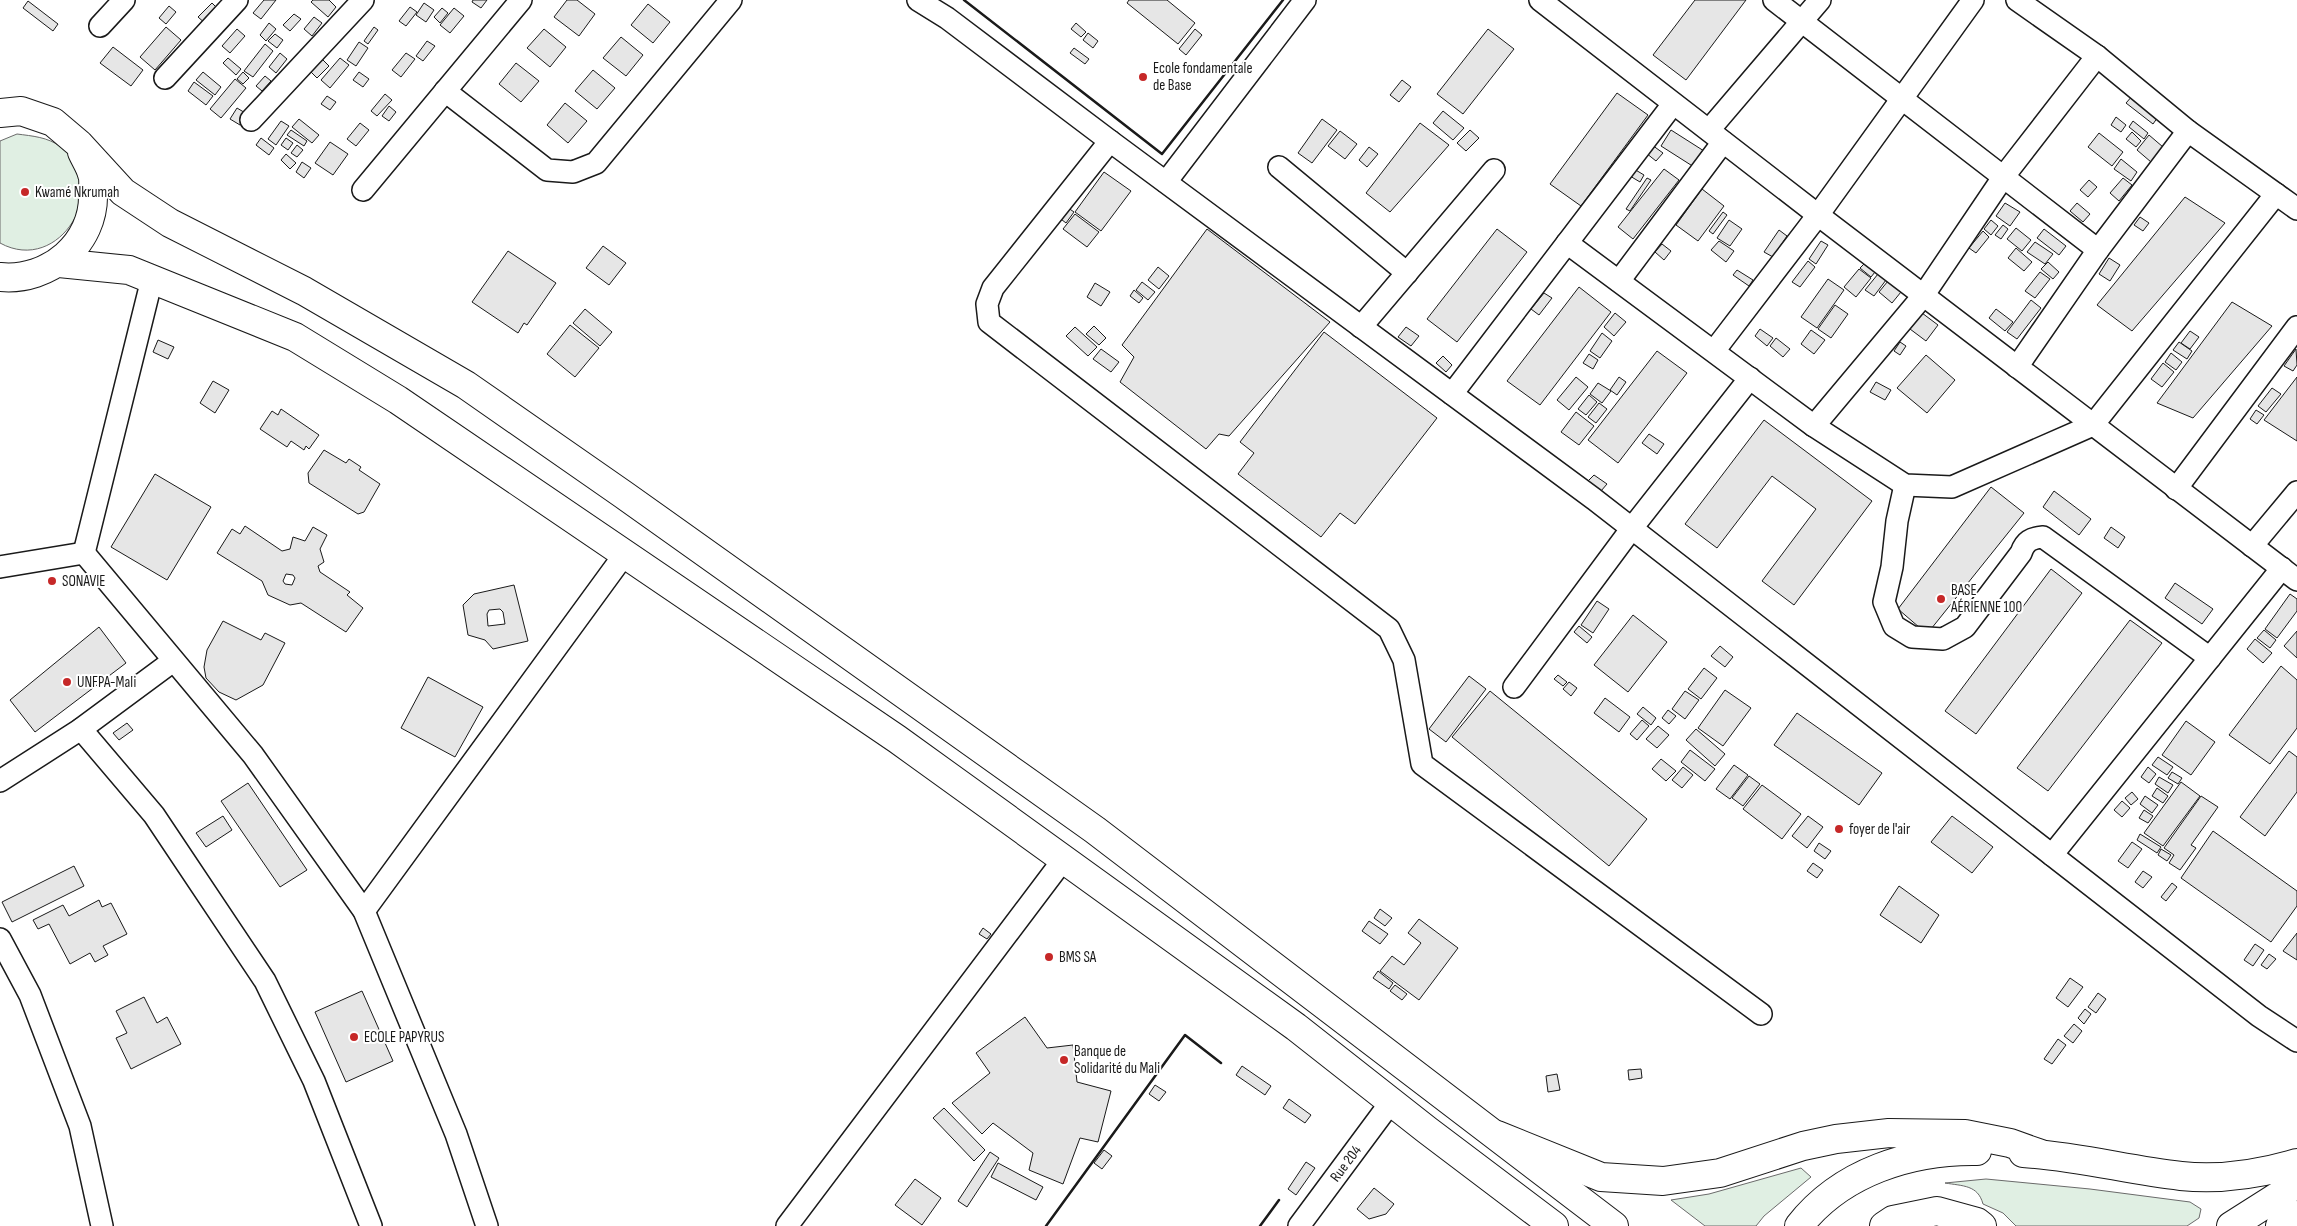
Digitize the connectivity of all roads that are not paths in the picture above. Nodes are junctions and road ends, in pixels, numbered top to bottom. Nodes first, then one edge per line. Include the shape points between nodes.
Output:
1 (124, 0) edge
2 (237, 0) edge
3 (363, 0) edge
4 (521, 0) edge
5 (731, 0) edge
6 (918, 0) edge
7 (1305, 0) edge
8 (1540, 0) edge
9 (1774, 0) edge
10 (1820, 0) edge
11 (1973, 0) edge
12 (2017, 0) edge
13 (1801, 22) junction
14 (100, 26) dead end
15 (2097, 56) junction
16 (165, 78) dead end
17 (445, 91) junction
18 (1901, 98) junction
19 (1673, 104) junction
20 (0, 113) edge
21 (251, 120) dead end
22 (2188, 131) junction
23 (1716, 136) junction
24 (1110, 141) junction
25 (79, 144) junction
26 (1279, 167) dead end
27 (1494, 170) dead end
28 (2004, 176) junction
29 (1166, 182) junction
30 (363, 190) dead end
31 (2276, 194) junction
32 (2297, 209) edge
33 (1818, 215) junction
34 (1567, 243) junction
35 (2098, 250) junction
36 (59, 263) junction
37 (1407, 273) junction
38 (34, 275) junction
39 (0, 277) edge
40 (152, 279) junction
41 (1619, 281) junction
42 (0, 289) edge
43 (1923, 296) junction
44 (1361, 327) junction
45 (2297, 327) edge
46 (1714, 352) junction
47 (2017, 367) junction
48 (1750, 378) junction
49 (1452, 394) junction
50 (2093, 425) junction
51 (1814, 426) junction
52 (1906, 486) junction
53 (2176, 488) junction
54 (2297, 492) edge
55 (1632, 528) junction
56 (2252, 546) junction
57 (84, 553) junction
58 (624, 555) junction
59 (0, 567) edge
60 (2289, 574) edge
61 (2210, 658) junction
62 (173, 661) junction
63 (1514, 687) dead end
64 (81, 729) junction
65 (0, 781) edge
66 (2052, 856) junction
67 (1063, 860) junction
68 (364, 911) junction
69 (0, 939) edge
70 (1761, 1014) dead end
71 (2297, 1041) edge
72 (1391, 1102) junction
73 (1497, 1135) junction
74 (2041, 1154) junction
75 (2297, 1163) edge
76 (2297, 1184) edge
77 (2297, 1214) edge
78 (102, 1226) edge
79 (371, 1226) edge
80 (487, 1226) edge
81 (787, 1226) edge
82 (1299, 1226) edge
83 (1554, 1226) edge
84 (1614, 1226) edge
85 (1799, 1226) edge
86 (1884, 1226) edge
87 (1982, 1226) edge
88 (2231, 1226) edge
89 (2280, 1226) edge

1 - 14 street
2 - 16 street
3 - 21 street
4 - 17 street
5 - 17 street via 596,163 573,172 547,170
6 - 24 street via 947,18
7 - 29 street
8 - 19 street
9 - 13 street
10 - 13 street
11 - 18 street
12 - 15 street
13 - 18 street
13 - 23 street
15 - 22 street
15 - 28 street
17 - 30 street
18 - 28 street
18 - 33 street
19 - 23 street
19 - 34 street
20 - 25 main road via 21,111 53,122
22 - 31 street
22 - 35 street
23 - 33 street
23 - 41 street
24 - 29 street
24 - 70 street via 993,288 987,304 989,322 1389,629 1404,660 1422,764
25 - 36 main road via 92,174 94,208 82,239
25 - 73 main road via 123,192 170,223 304,291 466,385 624,495 1095,830
26 - 37 street
27 - 37 street
28 - 35 street
28 - 43 street
29 - 44 street
31 - 32 street
31 - 50 street
33 - 43 street
33 - 46 street
34 - 41 street
34 - 49 street
35 - 47 street
36 - 38 main road
36 - 40 main road via 129,270
37 - 44 street
38 - 39 main road
38 - 42 main road
40 - 57 street
40 - 58 main road via 295,337 398,400
41 - 46 street
43 - 47 street
43 - 51 street
44 - 49 street
45 - 53 street
46 - 48 street
47 - 50 street
48 - 51 street
48 - 55 street
49 - 55 street
50 - 52 street via 1952,487
50 - 53 street
51 - 52 street
52 - 61 street via 1884,602 1894,626 1912,637 1943,639 1965,626 2024,545 2032,538 2042,537
53 - 56 street
54 - 56 street
55 - 63 street
55 - 66 street
56 - 60 street
57 - 59 street
57 - 62 street
58 - 67 main road via 897,739
58 - 68 street
60 - 61 street
61 - 66 street
62 - 64 street
62 - 68 street via 254,755
64 - 65 street
64 - 79 street via 154,815 265,981 314,1081
66 - 71 street via 2259,1016
67 - 72 main road via 1296,1027
67 - 81 street
68 - 80 street via 456,1134
69 - 78 street via 30,995 80,1126
72 - 82 street, Rue 204
72 - 83 main road
73 - 74 main road via 1601,1177 1663,1181 1720,1173 1803,1146 1888,1133 1965,1134 2010,1143
73 - 84 main road
74 - 75 main road via 2182,1176 2238,1176
74 - 85 main road via 1975,1151 1926,1154 1899,1160 1860,1176 1812,1210
76 - 88 main road
77 - 89 main road
86 - 87 main road via 1893,1220 1937,1211

